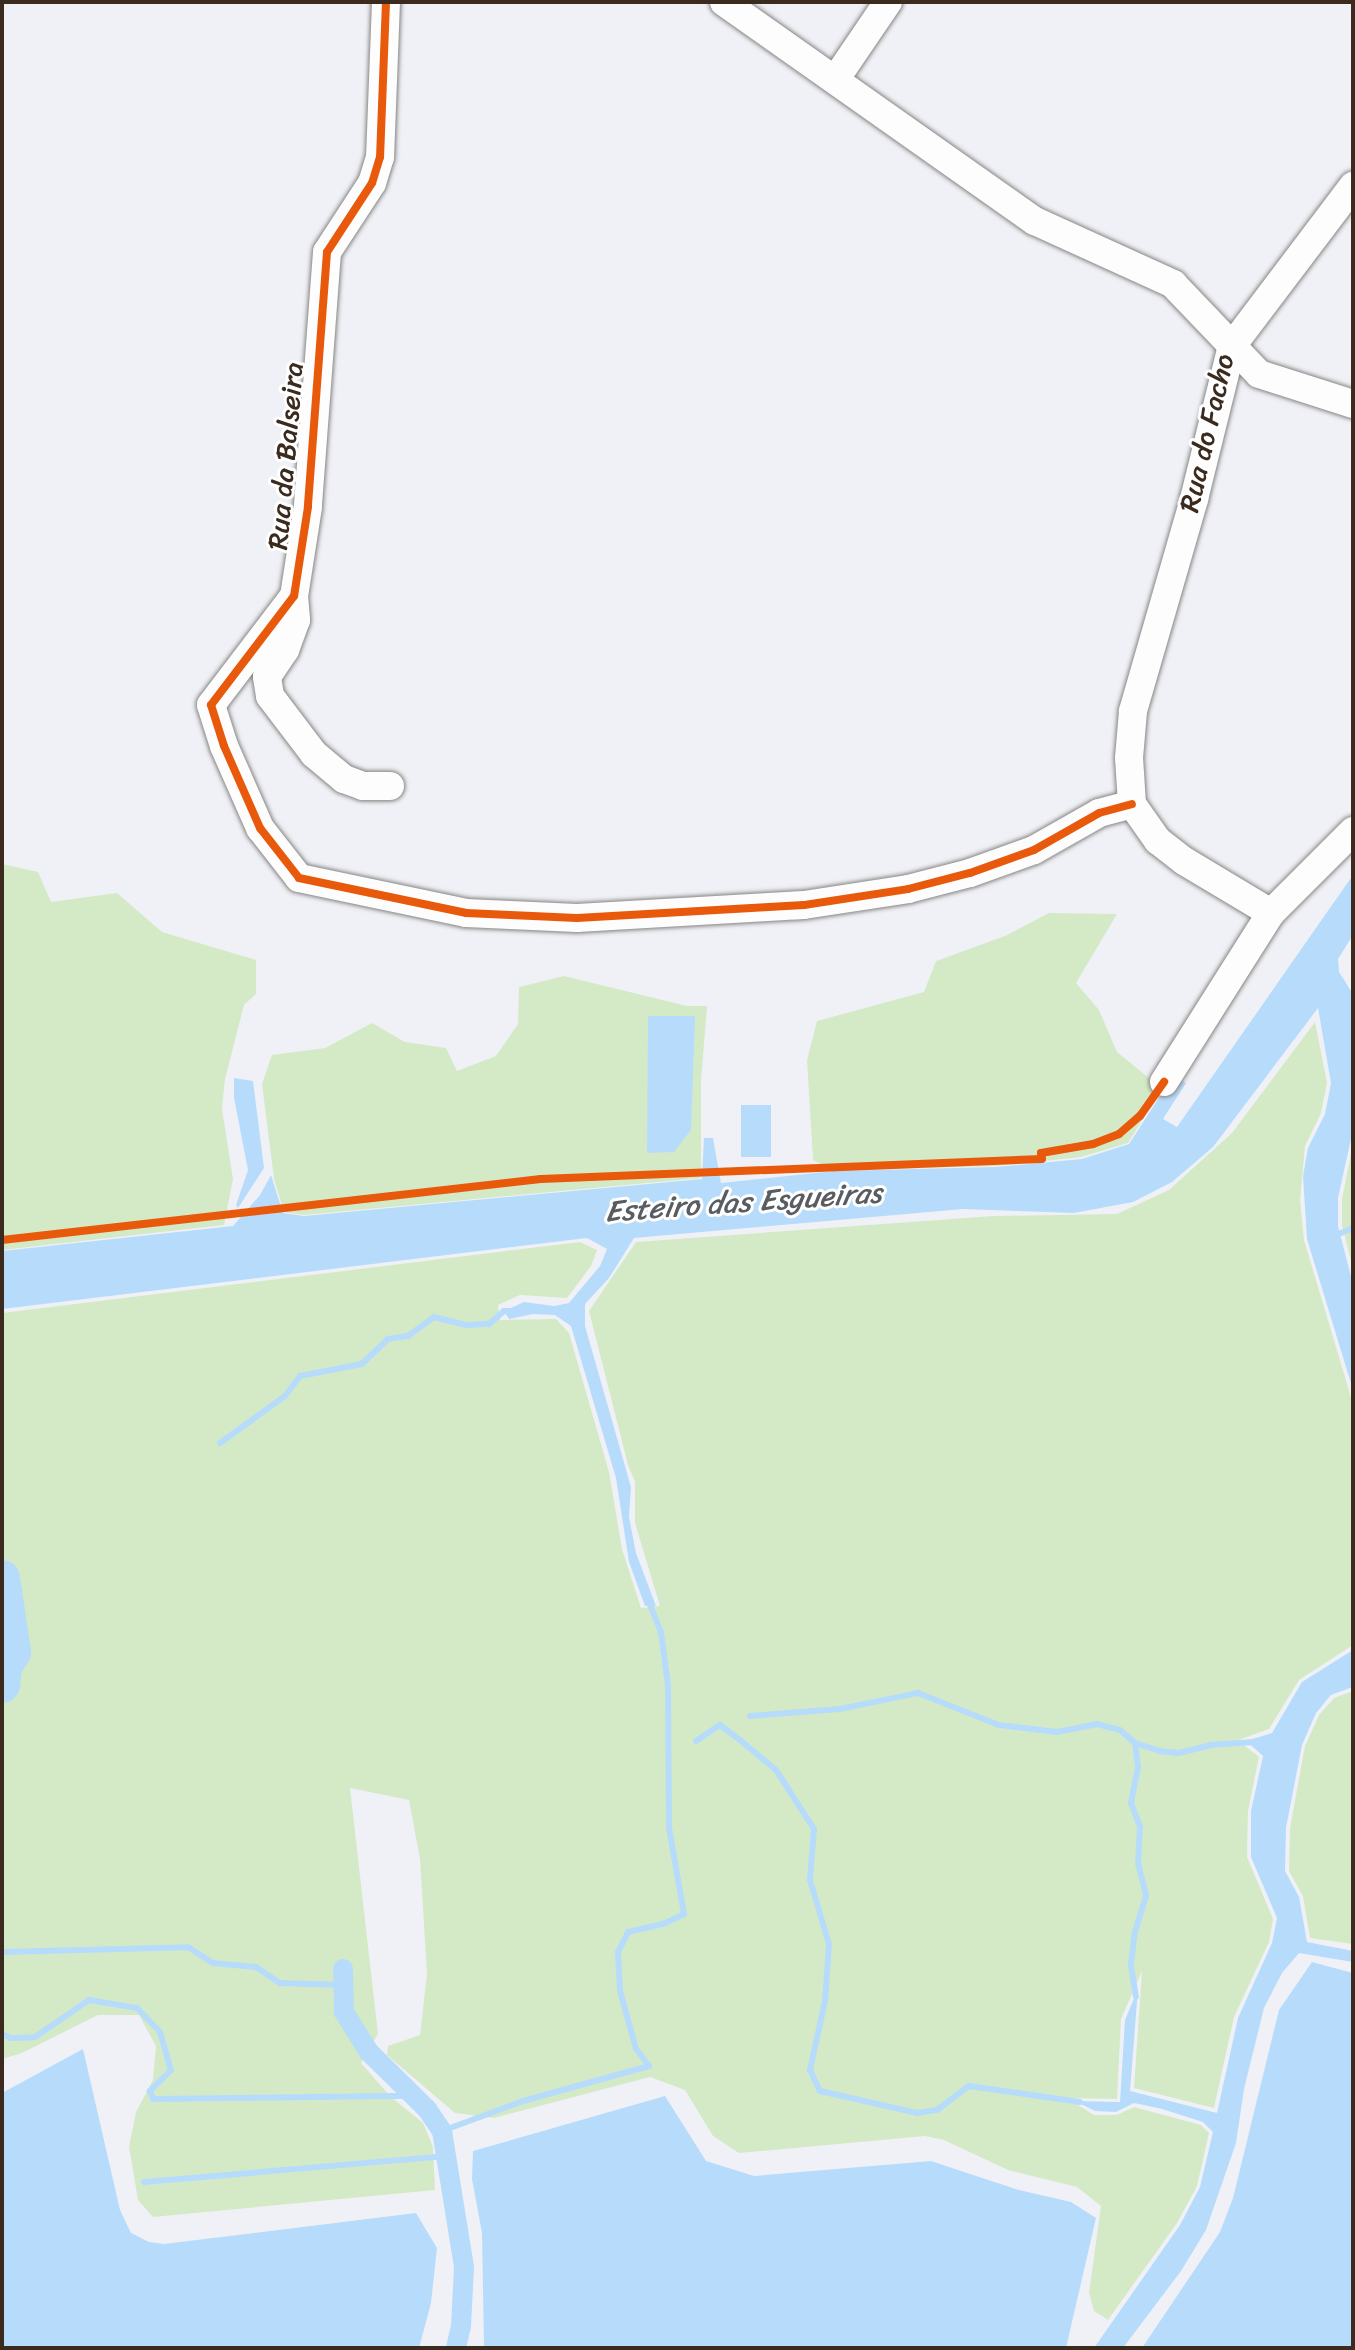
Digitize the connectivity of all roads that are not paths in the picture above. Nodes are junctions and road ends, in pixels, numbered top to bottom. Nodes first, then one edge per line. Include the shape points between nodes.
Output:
1 (386, 2) edge
2 (724, 2) edge
3 (888, 2) edge
4 (835, 80) junction
5 (1353, 186) edge
6 (1232, 346) junction
7 (1353, 404) edge
8 (294, 596) junction
9 (390, 786) dead end
10 (1132, 804) junction
11 (1353, 831) edge
12 (1271, 913) junction
13 (1164, 1082) dead end

1 - 8 street, Rua da Balseira via 380,157 372,183 327,252 308,507
2 - 4 street, Rua do Facho
3 - 4 street
4 - 6 street, Rua do Facho via 1035,221 1173,284
5 - 6 street
6 - 7 street via 1259,374
6 - 10 street, Rua do Facho via 1133,711
8 - 9 street via 296,620 267,677 270,696 314,754 344,779 363,786
8 - 10 street, Rua da Balseira via 211,705 260,828 299,878 466,913 577,918 804,905 970,873 1034,850 1099,813
10 - 12 street via 1167,848
11 - 12 street
12 - 13 street

